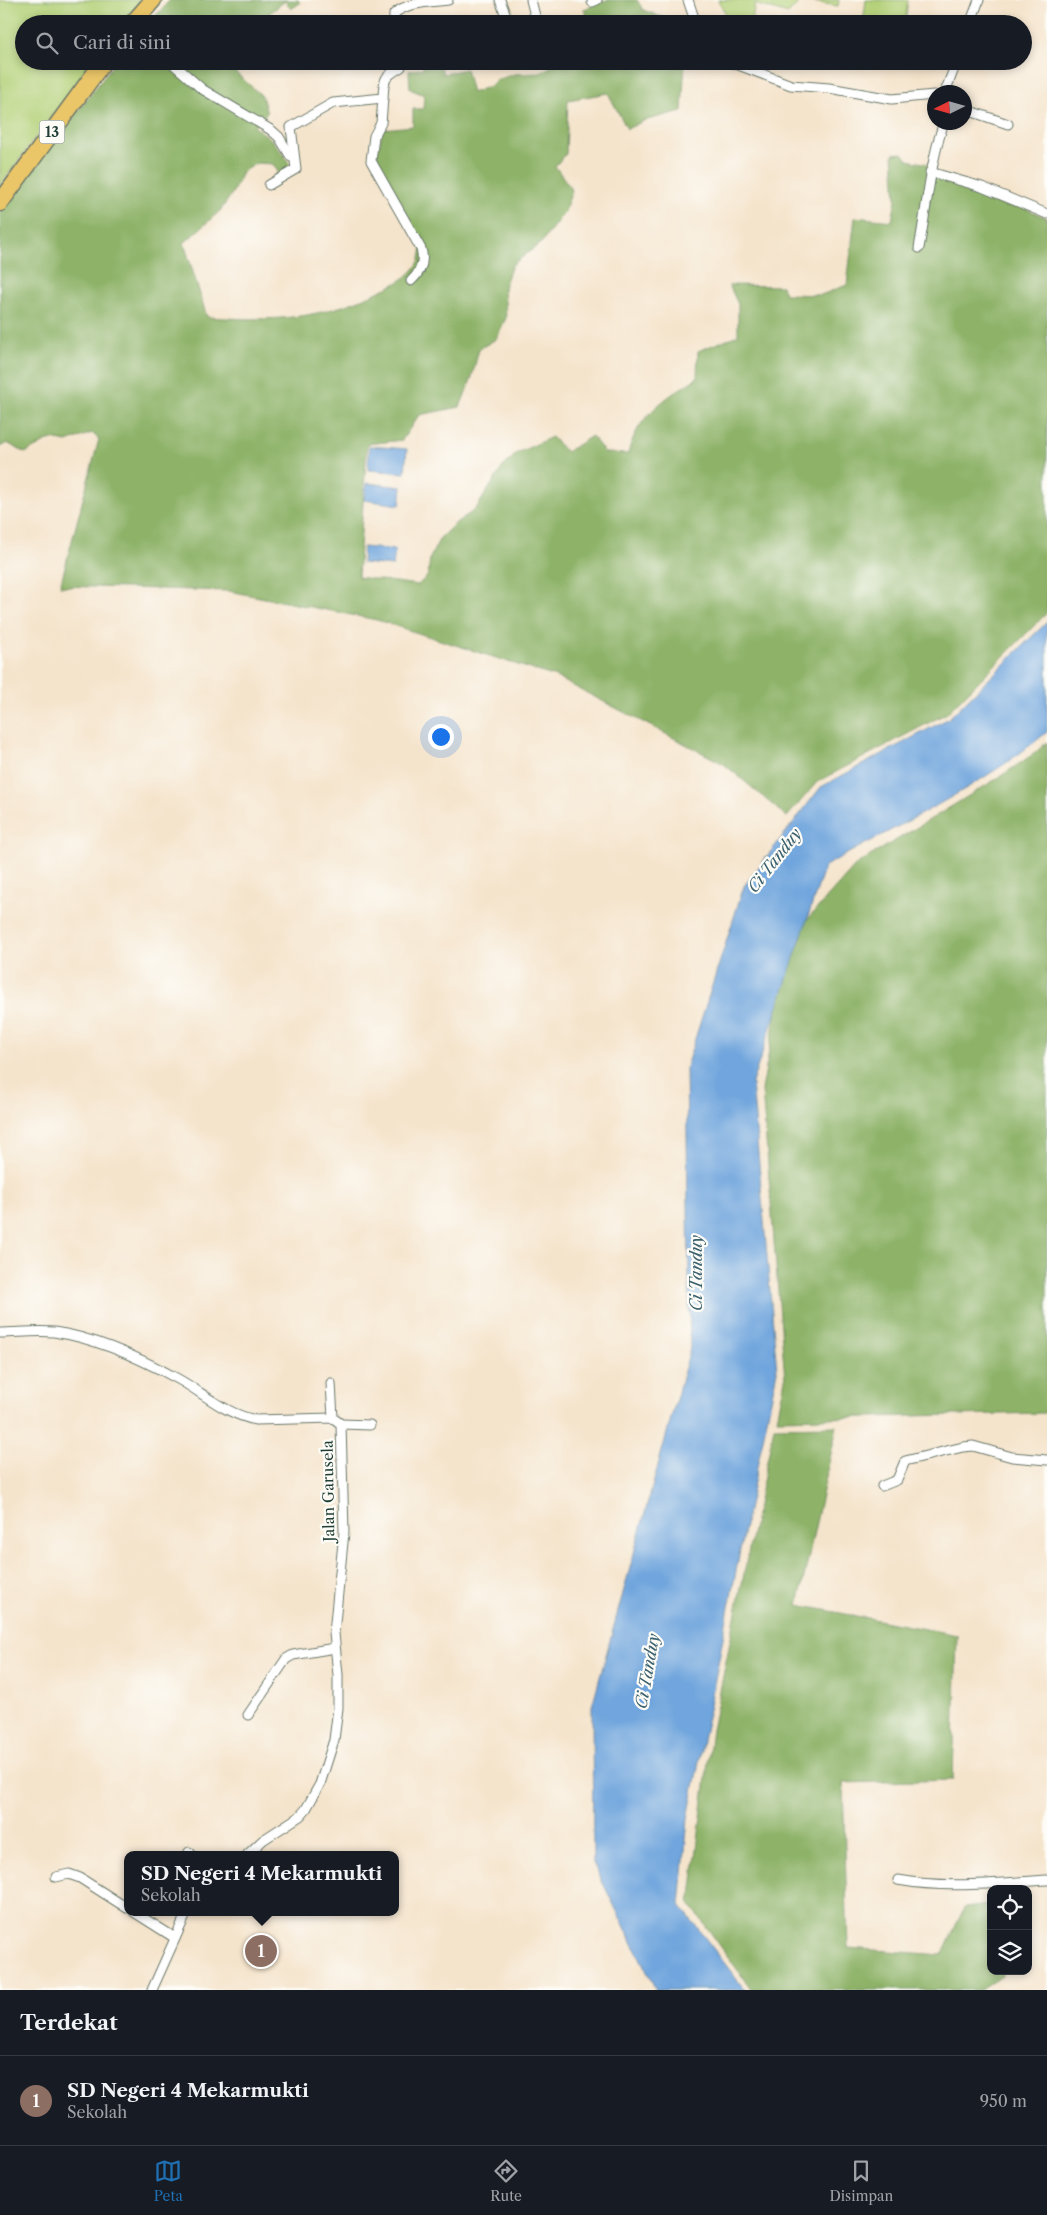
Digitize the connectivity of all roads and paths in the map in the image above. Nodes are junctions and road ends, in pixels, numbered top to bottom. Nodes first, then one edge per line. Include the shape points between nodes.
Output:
1 (153, 0) edge
2 (448, 0) edge
3 (500, 0) edge
4 (531, 0) edge
5 (688, 0) edge
6 (979, 0) edge
7 (140, 15) edge
8 (394, 15) edge
9 (505, 15) edge
10 (535, 15) edge
11 (693, 15) edge
12 (973, 15) edge
13 (97, 70) edge
14 (180, 70) edge
15 (396, 70) edge
16 (753, 70) edge
17 (953, 70) edge
18 (947, 85) edge
19 (927, 96) edge
20 (383, 98) junction
21 (972, 112) edge
22 (1008, 124) dead end
23 (941, 130) edge
24 (296, 169) junction
25 (930, 172) junction
26 (269, 186) dead end
27 (0, 202) edge
28 (1047, 214) edge
29 (919, 248) dead end
30 (411, 281) dead end
31 (0, 1332) edge
32 (332, 1383) dead end
33 (334, 1418) junction
34 (341, 1424) junction
35 (370, 1425) dead end
36 (1047, 1460) edge
37 (882, 1486) dead end
38 (335, 1648) junction
39 (248, 1715) dead end
40 (251, 1851) edge
41 (56, 1877) dead end
42 (898, 1880) dead end
43 (1047, 1880) edge
44 (124, 1906) edge
45 (140, 1916) edge
46 (185, 1916) edge
47 (175, 1938) junction
48 (152, 1990) edge

1 - 7 highway
2 - 8 street via 417,5
3 - 9 street
4 - 10 street
5 - 11 street
6 - 12 street
13 - 27 highway, 13
14 - 24 street via 202,89 279,137
15 - 20 street via 386,76
16 - 19 street via 791,84 892,99
17 - 18 street
20 - 24 street via 333,103 291,127
20 - 30 street via 381,123 374,136 371,161 422,249 422,264
21 - 22 street
23 - 25 street
24 - 26 street
25 - 28 street via 982,187
25 - 29 street
31 - 33 street, Jalan Garusela via 54,1332 110,1346 245,1418
32 - 33 street
33 - 34 street, Jalan Garusela
34 - 35 street
34 - 38 street, Jalan Garusela via 344,1532
36 - 37 street via 1012,1457 963,1446 905,1461 897,1480
38 - 39 street via 286,1659
38 - 40 street, Jalan Garusela via 338,1708 334,1740 320,1784 300,1816
41 - 44 street via 69,1874 80,1878
42 - 43 street via 924,1885 962,1886
45 - 47 street
46 - 47 street
47 - 48 street

